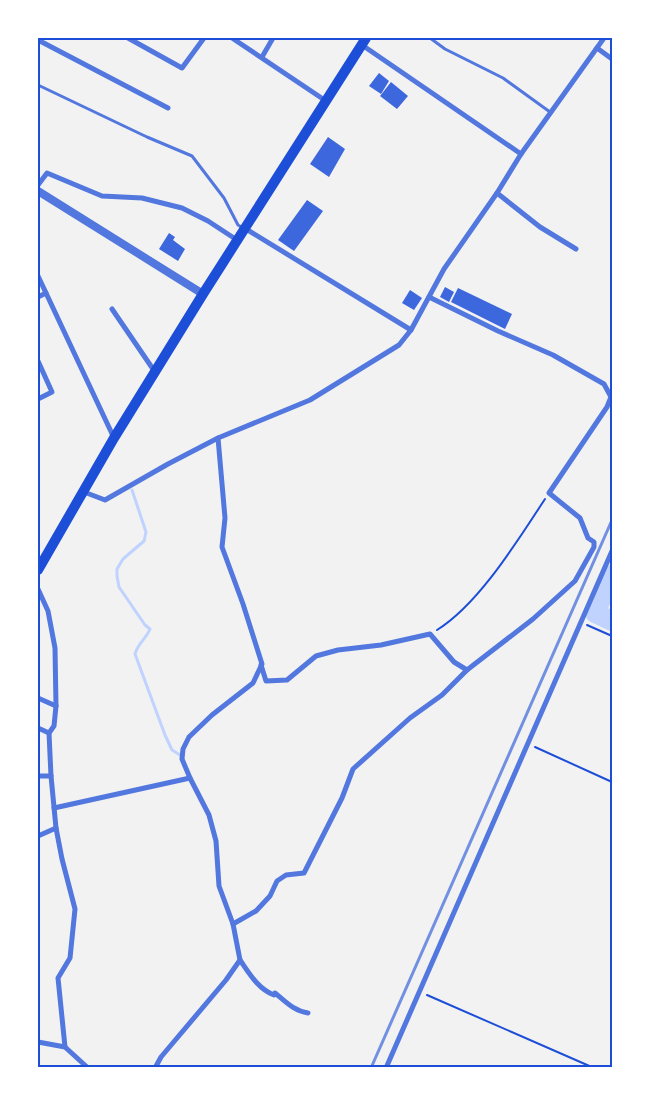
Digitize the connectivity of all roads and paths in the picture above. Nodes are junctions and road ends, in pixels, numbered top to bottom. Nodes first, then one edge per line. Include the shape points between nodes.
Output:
1 (128, 38) edge
2 (204, 38) edge
3 (232, 38) edge
4 (273, 38) edge
5 (430, 38) edge
6 (604, 38) edge
7 (38, 40) edge
8 (364, 41) edge
9 (597, 48) junction
10 (262, 57) junction
11 (612, 59) edge
12 (38, 85) edge
13 (327, 101) junction
14 (168, 108) dead end
15 (551, 112) junction
16 (521, 154) junction
17 (38, 185) edge
18 (38, 191) edge
19 (497, 193) junction
20 (246, 229) junction
21 (238, 240) junction
22 (576, 249) dead end
23 (38, 276) edge
24 (46, 293) junction
25 (203, 294) junction
26 (38, 297) edge
27 (428, 297) junction
28 (112, 309) dead end
29 (411, 330) junction
30 (38, 361) edge
31 (155, 372) junction
32 (38, 399) edge
33 (114, 438) junction
34 (218, 438) junction
35 (83, 492) junction
36 (549, 493) junction
37 (612, 551) edge
38 (38, 569) edge
39 (38, 589) edge
40 (581, 622) junction
41 (430, 634) junction
42 (612, 636) edge
43 (261, 665) junction
44 (467, 670) junction
45 (38, 698) edge
46 (56, 706) junction
47 (38, 728) edge
48 (50, 733) junction
49 (527, 744) junction
50 (38, 776) edge
51 (51, 776) junction
52 (190, 778) junction
53 (612, 782) edge
54 (54, 808) junction
55 (56, 828) junction
56 (38, 836) edge
57 (233, 924) junction
58 (240, 960) junction
59 (420, 992) junction
60 (308, 1013) dead end
61 (38, 1042) edge
62 (65, 1047) junction
63 (88, 1068) edge
64 (155, 1068) edge
65 (386, 1068) edge
66 (594, 1068) edge

1 - 2 street via 182,68
3 - 10 street
4 - 10 street
5 - 15 lane via 503,78
6 - 9 street
7 - 14 street
8 - 13 main road
8 - 16 street
9 - 11 street
9 - 15 street
10 - 13 street
12 - 20 lane via 192,156 224,198 238,225
13 - 20 main road
15 - 16 street
16 - 19 street
17 - 21 street via 47,173 102,196 142,198 182,208
18 - 25 street
19 - 22 street via 540,227
19 - 27 street
20 - 21 main road
20 - 29 street
21 - 25 main road
23 - 24 street
24 - 26 street
24 - 33 street
25 - 31 main road
27 - 29 street
27 - 36 street via 553,355 604,384 611,397 607,407
28 - 31 street
29 - 34 street via 399,345 310,400
30 - 32 street via 52,392
31 - 33 main road
33 - 35 main road
34 - 35 street via 105,500
34 - 43 street via 225,518 222,547
35 - 38 main road
36 - 41 path via 488,580 464,608
36 - 44 street via 580,518 588,538 594,542 594,548 575,581 533,619
37 - 40 street
39 - 46 street via 48,611 54,648
40 - 42 path
40 - 49 street
41 - 43 street via 316,656 287,680 266,681
41 - 44 street via 454,662
43 - 52 street via 253,683 188,737 182,758
44 - 57 street via 353,769 342,798 304,872 286,875 277,881 270,896 256,911
45 - 46 street
46 - 48 street
47 - 48 street
48 - 51 street
49 - 53 path
49 - 59 street
50 - 51 street
51 - 54 street
52 - 54 street
52 - 57 street via 211,824 216,841 219,886
54 - 55 street
55 - 56 street
55 - 62 street via 75,910 70,958 58,978
57 - 58 street
58 - 60 street via 267,993 275,993 294,1009
58 - 64 street
59 - 65 street
59 - 66 path
61 - 62 street
62 - 63 street

